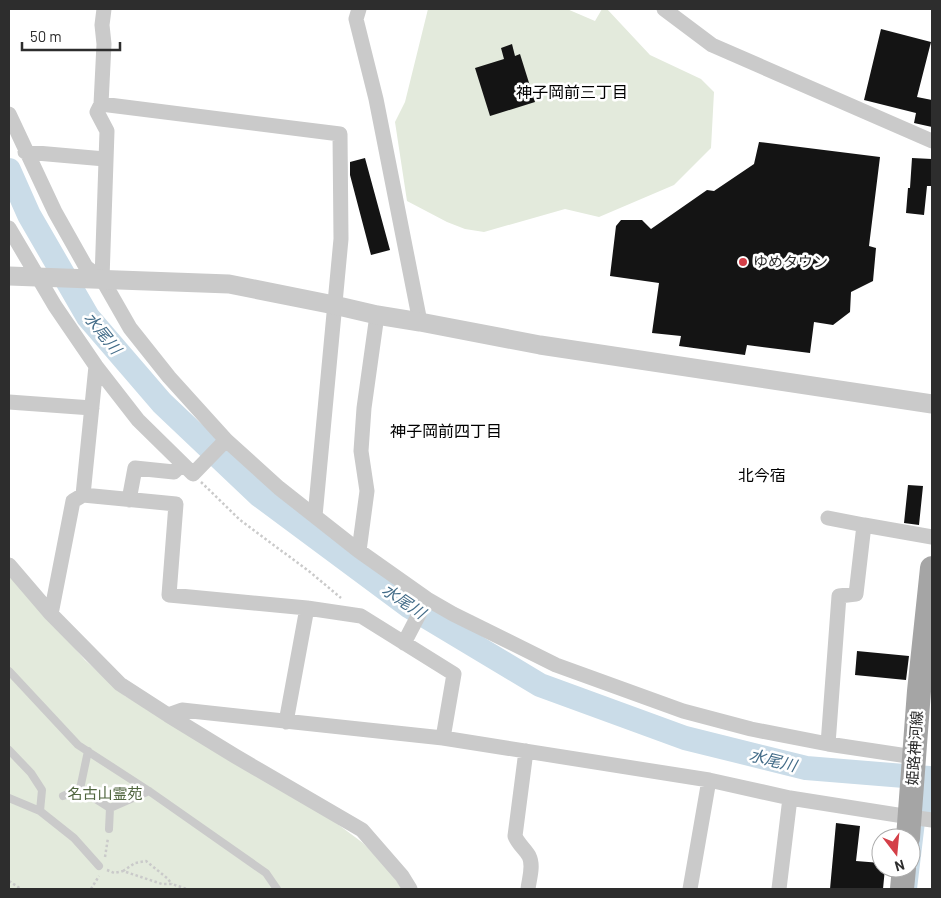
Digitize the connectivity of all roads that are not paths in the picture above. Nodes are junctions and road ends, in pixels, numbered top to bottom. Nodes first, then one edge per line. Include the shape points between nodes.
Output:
1 (104, 9) edge
2 (358, 9) edge
3 (664, 9) edge
4 (100, 104) junction
5 (9, 114) edge
6 (932, 141) edge
7 (25, 152) junction
8 (105, 159) junction
9 (9, 228) edge
10 (9, 276) edge
11 (39, 278) junction
12 (102, 279) junction
13 (334, 305) junction
14 (376, 315) junction
15 (420, 322) junction
16 (96, 366) junction
17 (9, 402) edge
18 (932, 404) edge
19 (92, 408) junction
20 (226, 440) junction
21 (187, 469) junction
22 (83, 495) junction
23 (129, 500) junction
24 (316, 516) junction
25 (828, 518) dead end
26 (864, 525) junction
27 (932, 537) edge
28 (359, 551) junction
29 (9, 566) edge
30 (932, 568) edge
31 (427, 599) junction
32 (308, 608) junction
33 (51, 614) junction
34 (404, 643) junction
35 (9, 671) edge
36 (926, 692) edge
37 (168, 715) junction
38 (286, 722) junction
39 (443, 738) junction
40 (828, 744) junction
41 (9, 750) edge
42 (88, 751) junction
43 (526, 751) junction
44 (914, 759) junction
45 (709, 780) junction
46 (80, 789) junction
47 (149, 791) junction
48 (63, 796) dead end
49 (9, 798) edge
50 (790, 798) junction
51 (110, 808) junction
52 (40, 811) junction
53 (915, 821) edge
54 (109, 829) dead end
55 (99, 866) road end
56 (277, 889) edge
57 (410, 889) edge
58 (528, 889) edge
59 (690, 889) edge
60 (779, 889) edge

1 - 4 street
2 - 15 street via 356,19 376,98
3 - 6 street via 712,45
4 - 8 street via 97,112 106,130
4 - 13 street via 340,134 341,239
5 - 7 street
7 - 8 street
7 - 12 street via 86,267
8 - 12 street
9 - 11 street
10 - 11 street
11 - 12 street
11 - 16 street
12 - 13 street via 229,284
12 - 20 street via 130,328
13 - 14 street
13 - 24 street
14 - 15 street
14 - 28 street via 364,408 361,451 367,491
15 - 18 street via 540,345
16 - 19 street
16 - 21 street via 138,420
17 - 19 street
19 - 22 street
20 - 21 street
20 - 24 street
21 - 23 street via 174,472 135,468
22 - 23 street
22 - 33 street via 73,501
23 - 32 street via 176,504 169,595
24 - 28 street
25 - 26 street
26 - 27 street
26 - 40 street via 856,594 839,596
28 - 31 street
29 - 33 street
30 - 36 main road, 姫路神河線
31 - 34 street
31 - 40 street via 556,665 683,711
32 - 34 street via 361,616
32 - 38 street
33 - 37 street via 120,684
34 - 39 street via 454,674
35 - 42 lane via 78,745
36 - 44 main road, 姫路神河線
37 - 38 street via 182,710
37 - 57 street via 362,830
38 - 39 street
39 - 43 street
40 - 44 street
41 - 52 lane via 42,790
42 - 46 lane
42 - 47 lane
43 - 45 street
43 - 58 street via 515,836 531,864
44 - 53 main road, 姫路神河線
45 - 50 street
45 - 59 street
46 - 48 lane
46 - 51 lane
47 - 51 lane
47 - 56 lane via 266,873
49 - 52 lane
50 - 53 street
50 - 60 street
51 - 54 lane
52 - 55 lane via 74,838

